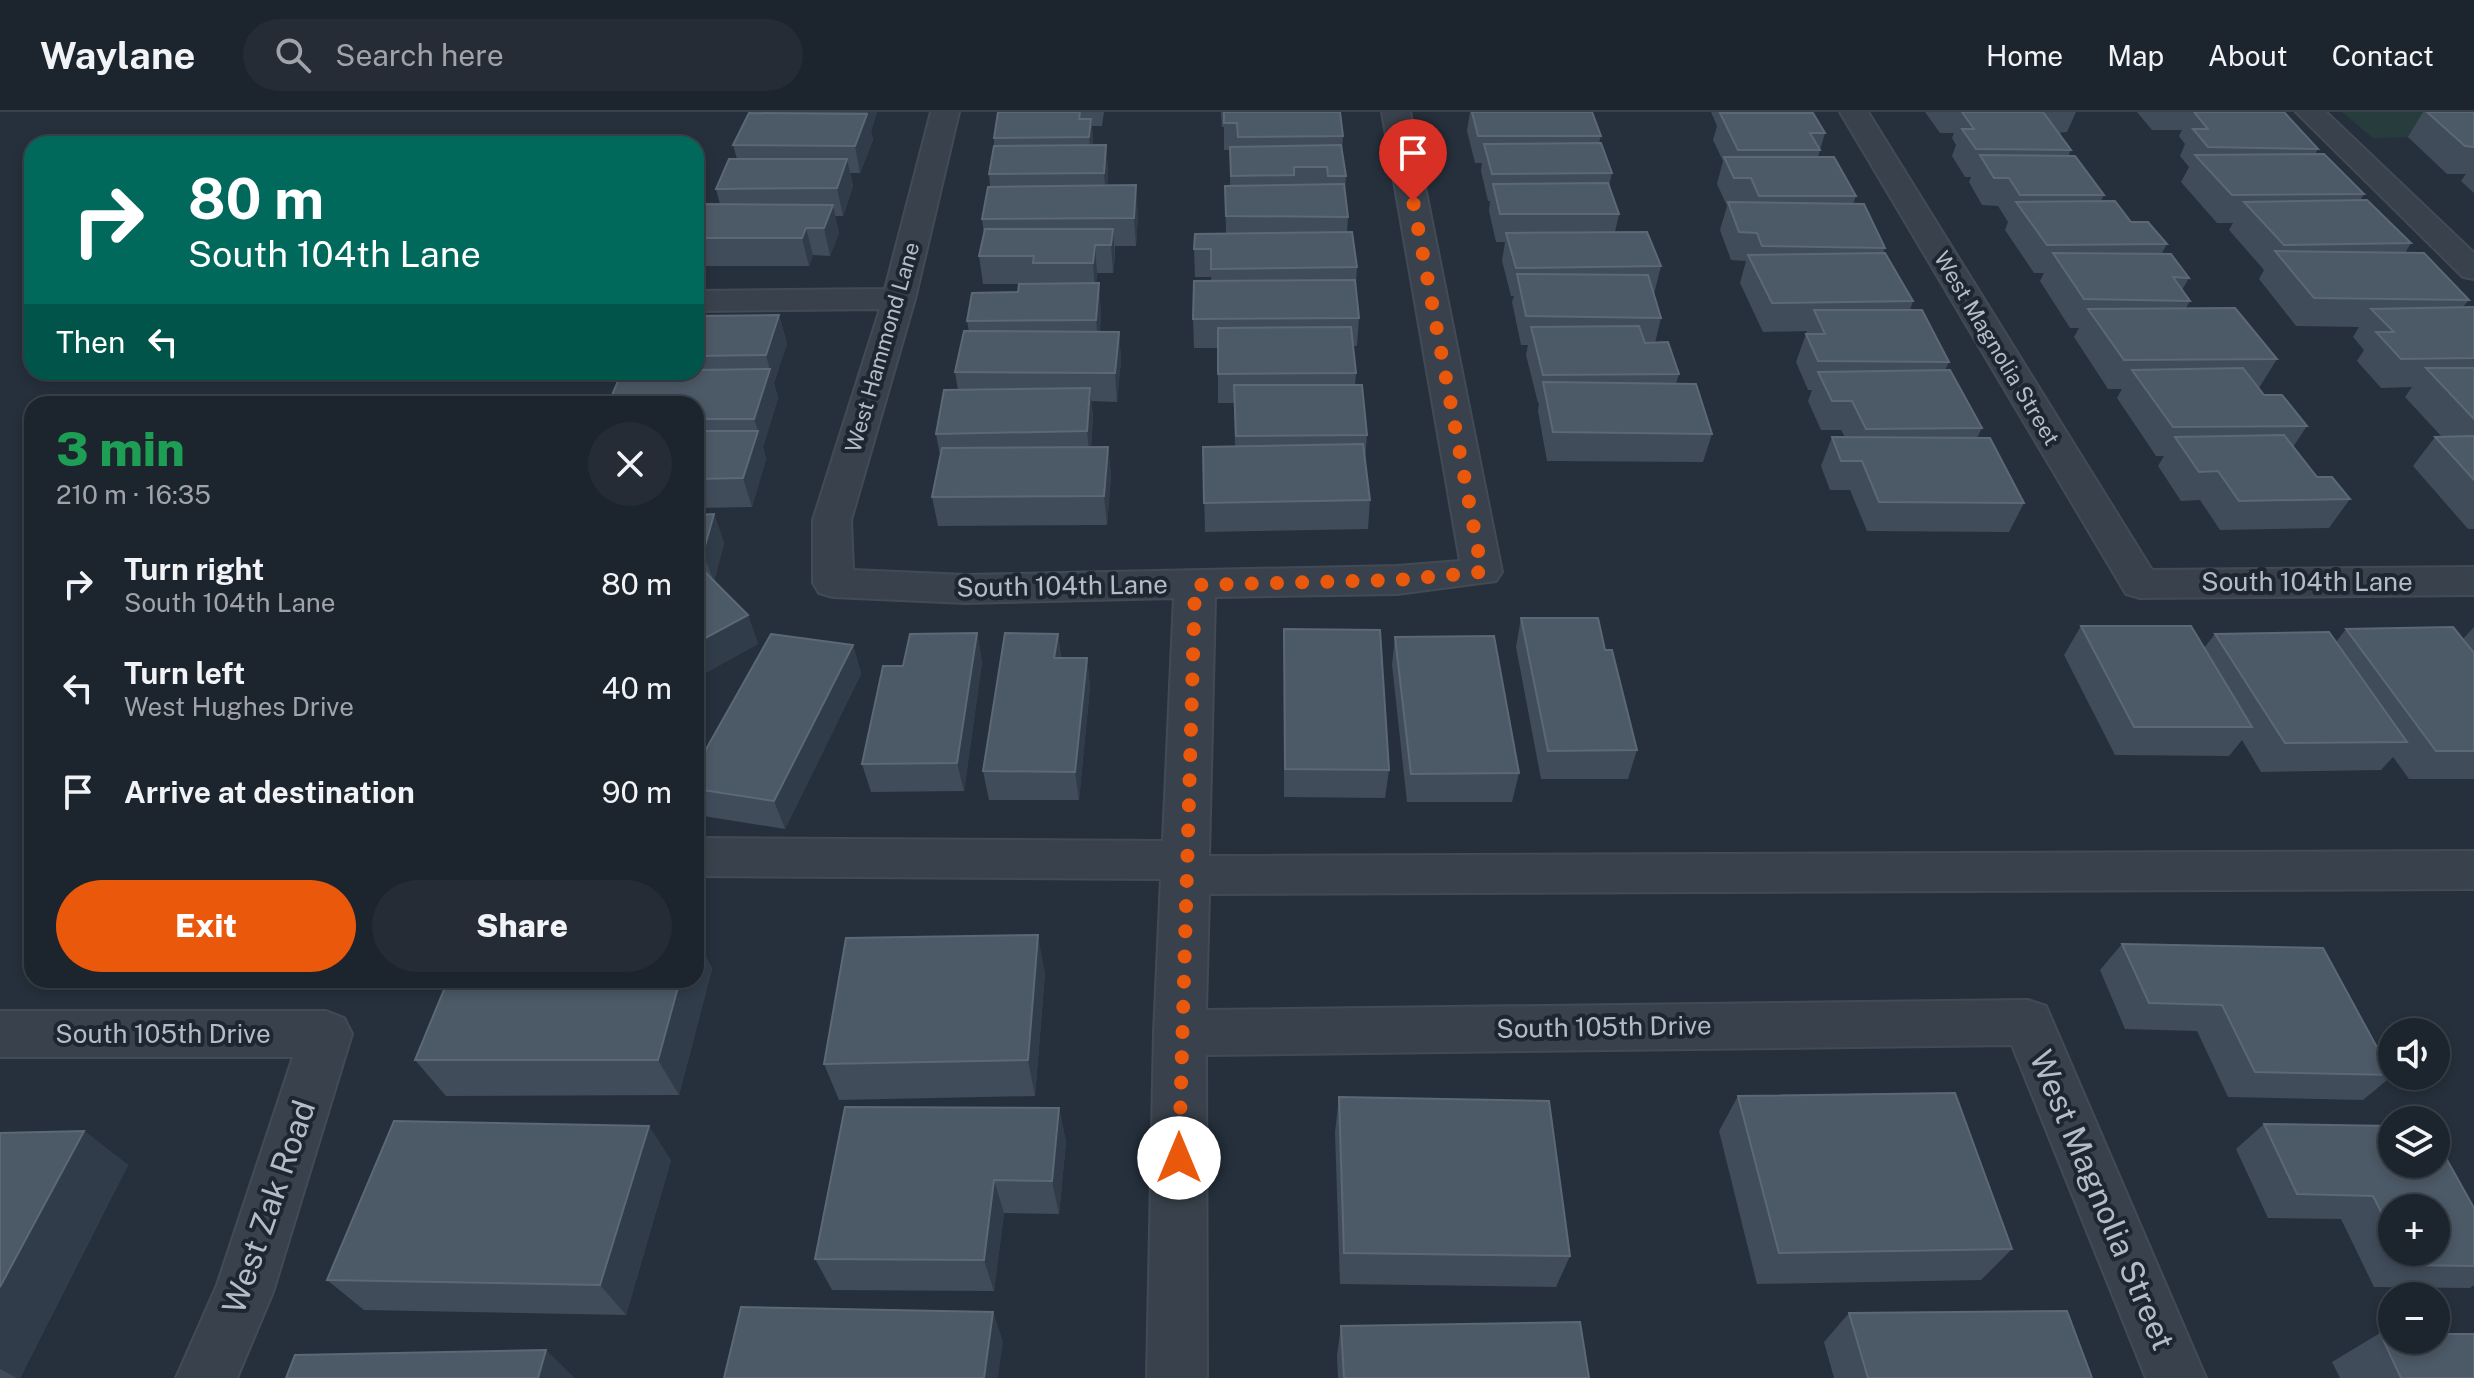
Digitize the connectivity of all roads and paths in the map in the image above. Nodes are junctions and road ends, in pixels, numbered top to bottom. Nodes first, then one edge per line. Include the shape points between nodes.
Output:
1 (945, 112) edge
2 (1396, 112) edge
3 (1854, 112) edge
4 (2310, 112) edge
5 (2474, 270) edge
6 (899, 299) junction
7 (704, 301) edge
8 (2474, 581) edge
9 (833, 583) joint
10 (2140, 584) joint
11 (1195, 585) junction
12 (704, 857) edge
13 (1186, 867) junction
14 (2474, 870) edge
15 (2028, 1022) joint
16 (1180, 1033) junction
17 (0, 1034) edge
18 (326, 1034) joint
19 (206, 1378) edge
20 (1177, 1378) edge
21 (2176, 1378) edge

1 - 6 street, West Hammond Lane
2 - 11 street, South 104th Lane via 1482,572 1397,580
3 - 10 street, West Magnolia Street
4 - 5 street
6 - 7 street
6 - 9 street, West Hammond Lane via 832,520
8 - 10 street, South 104th Lane
9 - 11 street, South 104th Lane via 966,589
11 - 13 street
12 - 13 street
13 - 14 street
13 - 16 street
15 - 16 street, South 105th Drive
15 - 21 street, West Magnolia Street
16 - 20 street
17 - 18 street, South 105th Drive
18 - 19 street, West Zak Road via 244,1292

